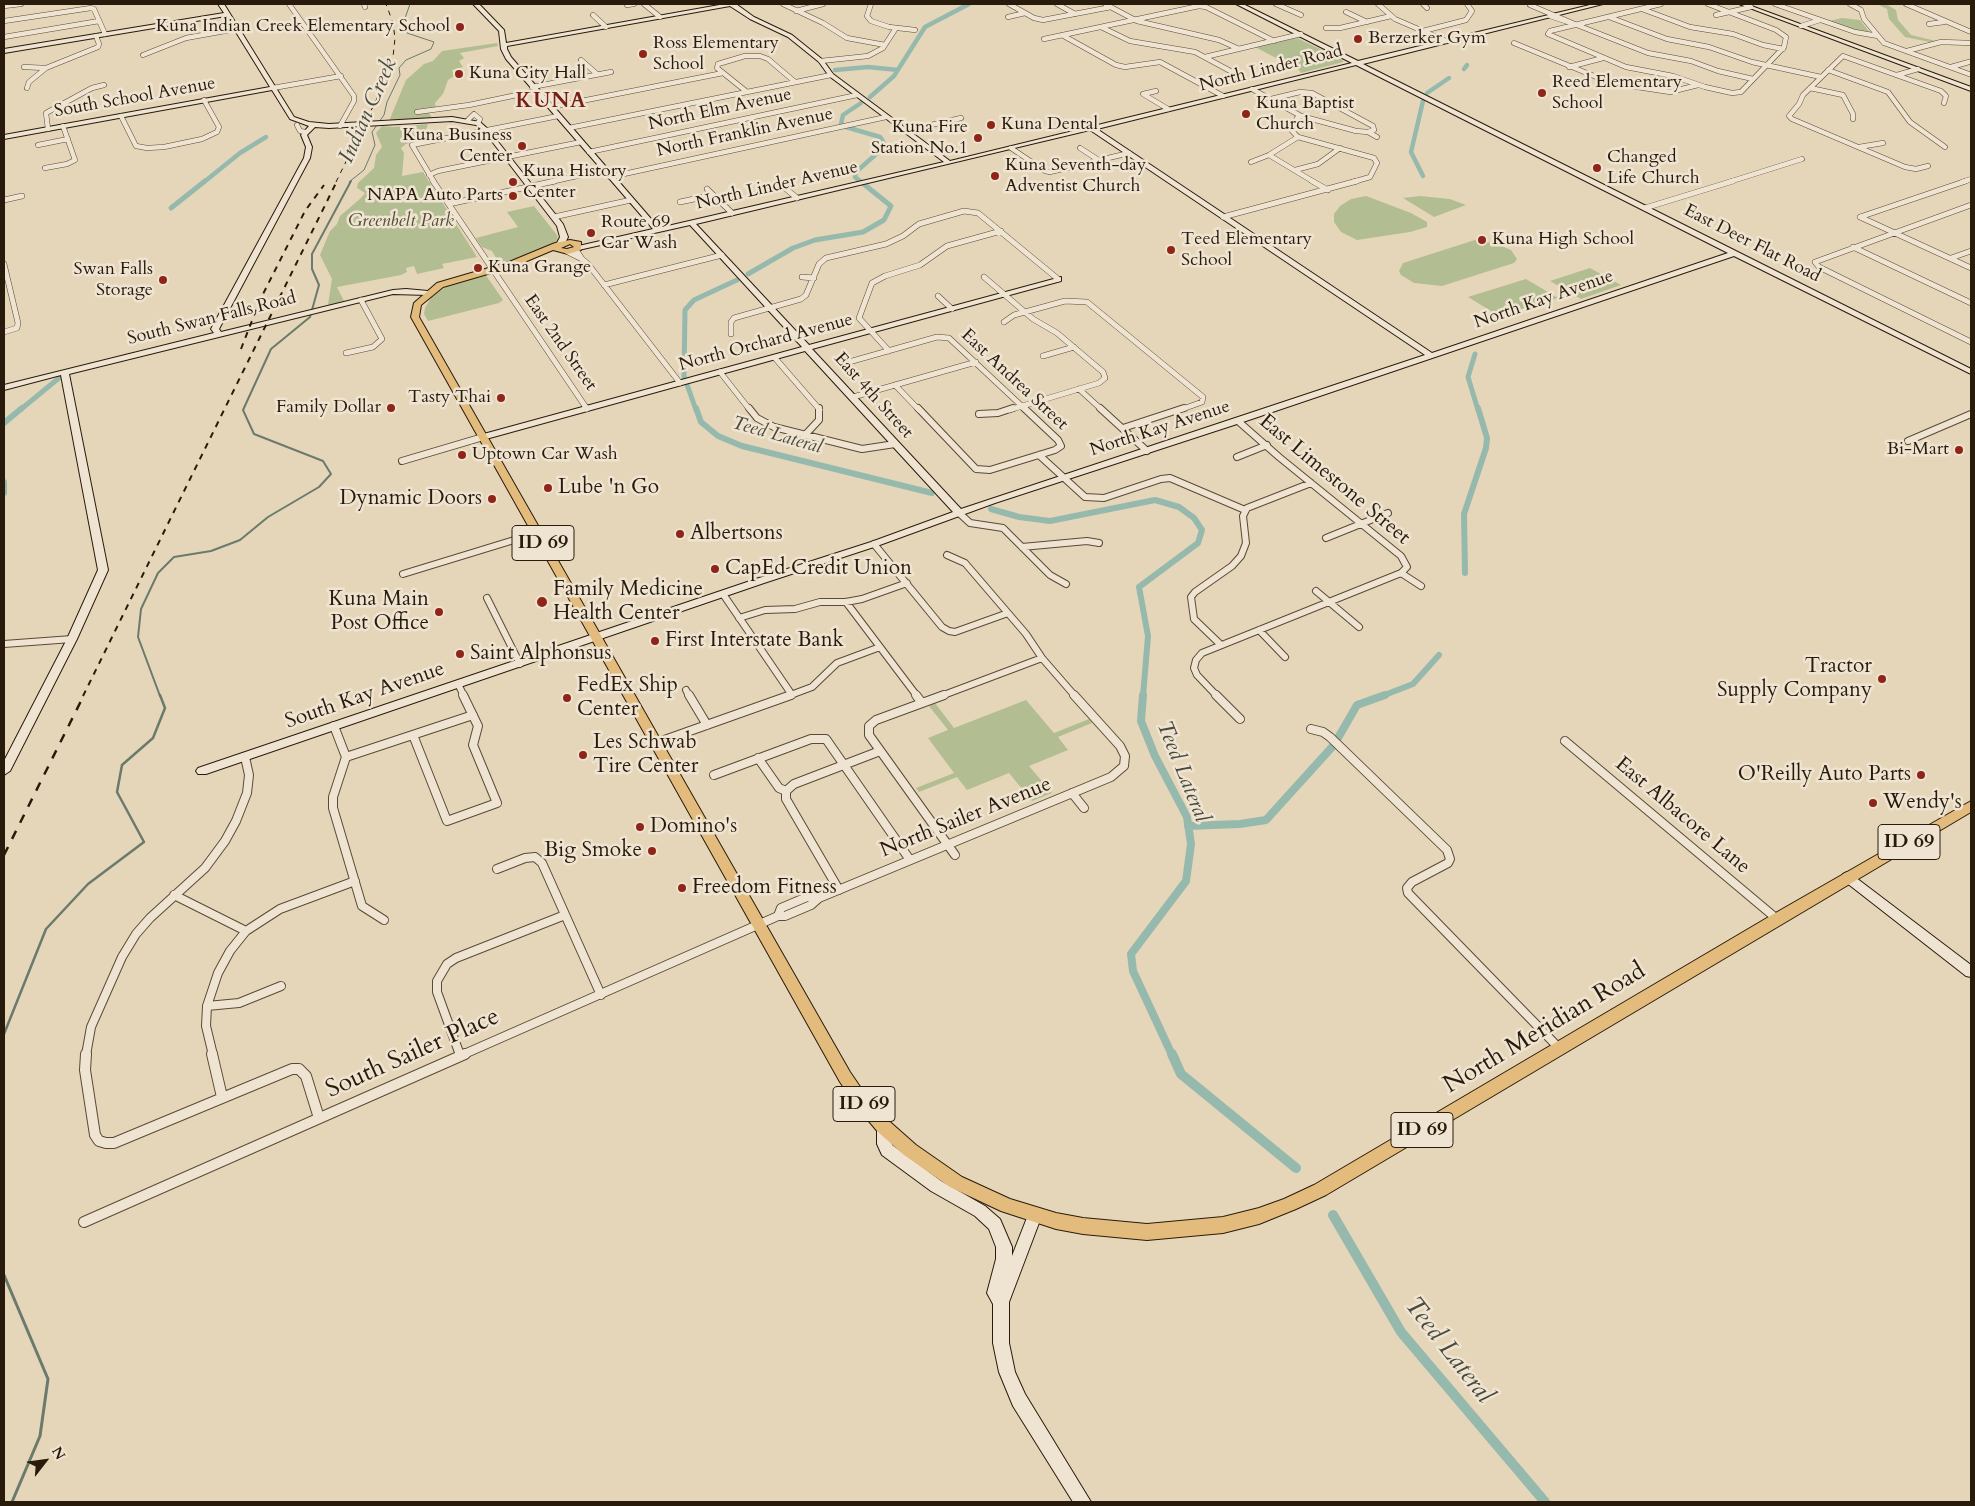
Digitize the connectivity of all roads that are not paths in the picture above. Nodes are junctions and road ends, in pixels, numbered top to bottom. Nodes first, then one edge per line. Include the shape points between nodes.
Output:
1 (21, 4) edge
2 (221, 4) edge
3 (289, 4) edge
4 (476, 4) edge
5 (634, 4) edge
6 (644, 4) edge
7 (731, 4) edge
8 (783, 4) edge
9 (823, 4) edge
10 (871, 4) edge
11 (1009, 4) edge
12 (1057, 4) edge
13 (1105, 4) edge
14 (1239, 4) edge
15 (1276, 4) edge
16 (1378, 4) edge
17 (1423, 4) edge
18 (1600, 4) edge
19 (1661, 4) edge
20 (1708, 4) edge
21 (1742, 4) edge
22 (1775, 4) edge
23 (1850, 4) edge
24 (1906, 4) edge
25 (627, 5) dead end
26 (1469, 5) edge
27 (1528, 5) edge
28 (4, 6) edge
29 (1110, 7) junction
30 (1751, 7) junction
31 (1427, 8) dead end
32 (1805, 8) dead end
33 (1642, 9) junction
34 (1795, 10) junction
35 (796, 11) junction
36 (1346, 12) dead end
37 (1730, 12) junction
38 (1025, 13) junction
39 (227, 14) junction
40 (1076, 14) junction
41 (593, 15) dead end
42 (1552, 15) junction
43 (1716, 15) dead end
44 (1301, 16) dead end
45 (1391, 16) junction
46 (660, 17) junction
47 (1008, 17) dead end
48 (1609, 17) junction
49 (1134, 20) junction
50 (1822, 20) junction
51 (4, 21) edge
52 (100, 21) junction
53 (1366, 22) junction
54 (1945, 22) junction
55 (1929, 24) dead end
56 (1577, 25) junction
57 (1800, 26) junction
58 (606, 27) junction
59 (1101, 27) junction
60 (896, 28) junction
61 (1326, 28) dead end
62 (236, 29) junction
63 (915, 30) dead end
64 (1423, 31) junction
65 (1971, 32) edge
66 (105, 34) junction
67 (1301, 34) junction
68 (1062, 35) junction
69 (96, 36) junction
70 (1878, 36) junction
71 (4, 37) edge
72 (1044, 39) dead end
73 (1274, 41) junction
74 (1446, 41) junction
75 (1514, 43) dead end
76 (1971, 43) edge
77 (504, 45) junction
78 (885, 45) junction
79 (1239, 49) junction
80 (1783, 49) junction
81 (4, 51) edge
82 (1907, 52) junction
83 (143, 55) dead end
84 (1205, 57) junction
85 (1603, 58) junction
86 (581, 60) dead end
87 (821, 61) junction
88 (1969, 62) dead end
89 (1359, 63) junction
90 (1767, 65) junction
91 (24, 66) dead end
92 (1910, 66) junction
93 (1569, 67) junction
94 (1951, 67) junction
95 (46, 68) junction
96 (1918, 69) junction
97 (1828, 70) junction
98 (611, 72) dead end
99 (1890, 72) junction
100 (723, 73) junction
101 (597, 74) junction
102 (1969, 74) dead end
103 (831, 75) junction
104 (1898, 75) junction
105 (341, 76) junction
106 (1822, 77) junction
107 (1753, 79) junction
108 (795, 82) junction
109 (1202, 84) junction
110 (104, 85) dead end
111 (1698, 85) junction
112 (27, 88) dead end
113 (273, 88) junction
114 (1810, 88) junction
115 (534, 89) junction
116 (1252, 89) junction
117 (1971, 89) edge
118 (1652, 90) junction
119 (1156, 91) dead end
120 (747, 92) junction
121 (857, 95) junction
122 (1223, 96) junction
123 (1648, 98) dead end
124 (1271, 99) junction
125 (204, 100) junction
126 (1944, 103) dead end
127 (469, 105) junction
128 (551, 107) junction
129 (1168, 109) junction
130 (417, 112) dead end
131 (474, 114) junction
132 (121, 116) junction
133 (558, 116) junction
134 (886, 116) junction
135 (1300, 116) junction
136 (961, 118) dead end
137 (1853, 119) dead end
138 (468, 120) junction
139 (478, 123) junction
140 (296, 125) dead end
141 (313, 125) junction
142 (64, 126) junction
143 (340, 126) junction
144 (569, 128) junction
145 (1091, 128) junction
146 (48, 129) junction
147 (486, 130) junction
148 (905, 131) junction
149 (305, 132) junction
150 (1368, 132) junction
151 (4, 137) edge
152 (1298, 137) junction
153 (1377, 137) dead end
154 (68, 140) junction
155 (581, 142) junction
156 (1883, 143) dead end
157 (38, 145) dead end
158 (1859, 147) junction
159 (1011, 148) junction
160 (1080, 148) dead end
161 (1340, 148) junction
162 (1945, 148) dead end
163 (589, 152) junction
164 (1129, 154) junction
165 (1269, 155) junction
166 (507, 158) junction
167 (1802, 159) dead end
168 (1100, 161) junction
169 (1251, 162) dead end
170 (949, 163) junction
171 (1928, 166) dead end
172 (45, 168) dead end
173 (604, 170) junction
174 (1295, 170) junction
175 (429, 175) junction
176 (610, 177) junction
177 (1971, 179) edge
178 (529, 186) junction
179 (777, 186) dead end
180 (707, 189) dead end
181 (1328, 190) junction
182 (713, 194) junction
183 (22, 196) dead end
184 (797, 198) junction
185 (4, 200) edge
186 (631, 200) junction
187 (680, 202) dead end
188 (449, 204) junction
189 (1971, 205) edge
190 (1645, 208) junction
191 (732, 213) junction
192 (554, 217) junction
193 (1224, 217) junction
194 (692, 223) junction
195 (658, 231) junction
196 (1000, 231) junction
197 (1894, 233) junction
198 (569, 247) junction
199 (1853, 247) junction
200 (1971, 251) edge
201 (1735, 253) junction
202 (722, 255) junction
203 (1950, 258) junction
204 (582, 259) junction
205 (4, 264) edge
206 (1971, 268) edge
207 (492, 270) junction
208 (802, 277) dead end
209 (984, 277) dead end
210 (814, 278) junction
211 (1058, 279) joint
212 (604, 285) junction
213 (428, 293) junction
214 (1005, 294) junction
215 (938, 296) dead end
216 (361, 300) junction
217 (1971, 303) edge
218 (772, 308) junction
219 (952, 309) junction
220 (1025, 312) junction
221 (1004, 322) dead end
222 (4, 332) edge
223 (870, 332) junction
224 (218, 334) junction
225 (731, 334) dead end
226 (1971, 341) edge
227 (1074, 347) junction
228 (809, 348) junction
229 (889, 351) junction
230 (346, 353) dead end
231 (1043, 356) dead end
232 (1430, 356) junction
233 (775, 358) junction
234 (849, 362) dead end
235 (976, 362) junction
236 (65, 372) junction
237 (720, 372) junction
238 (1971, 372) edge
239 (684, 382) junction
240 (4, 386) edge
241 (894, 386) junction
242 (1079, 389) junction
243 (853, 398) junction
244 (1022, 406) junction
245 (587, 409) junction
246 (979, 414) dead end
247 (1971, 414) edge
248 (1238, 421) junction
249 (1123, 428) junction
250 (805, 435) junction
251 (483, 437) junction
252 (1908, 441) dead end
253 (895, 444) junction
254 (1267, 445) junction
255 (1148, 451) junction
256 (1039, 455) junction
257 (1236, 457) dead end
258 (402, 461) dead end
259 (1063, 478) junction
260 (1311, 483) junction
261 (1245, 510) junction
262 (958, 512) junction
263 (1388, 513) dead end
264 (1360, 523) junction
265 (537, 533) junction
266 (1326, 538) dead end
267 (1099, 543) dead end
268 (874, 544) junction
269 (1022, 547) junction
270 (947, 555) dead end
271 (1401, 573) junction
272 (403, 574) dead end
273 (907, 584) junction
274 (1066, 584) dead end
275 (1421, 586) dead end
276 (1316, 590) dead end
277 (723, 594) junction
278 (487, 598) dead end
279 (846, 602) junction
280 (1330, 602) junction
281 (1008, 613) junction
282 (739, 618) junction
283 (1359, 627) dead end
284 (1259, 630) junction
285 (596, 638) junction
286 (72, 639) junction
287 (4, 644) edge
288 (1221, 645) junction
289 (880, 647) junction
290 (1285, 657) dead end
291 (1042, 658) junction
292 (520, 664) junction
293 (458, 684) junction
294 (686, 690) dead end
295 (792, 695) junction
296 (922, 703) junction
297 (472, 715) junction
298 (1240, 719) dead end
299 (707, 725) junction
300 (334, 726) junction
301 (1311, 729) dead end
302 (413, 735) junction
303 (1565, 741) dead end
304 (656, 743) junction
305 (880, 751) junction
306 (245, 756) junction
307 (346, 758) junction
308 (758, 758) junction
309 (844, 765) junction
310 (4, 771) edge
311 (202, 771) dead end
312 (714, 776) dead end
313 (786, 791) junction
314 (1072, 793) junction
315 (1971, 806) edge
316 (1084, 808) dead end
317 (948, 845) junction
318 (955, 855) dead end
319 (910, 860) junction
320 (497, 869) dead end
321 (1848, 877) junction
322 (355, 881) junction
323 (839, 890) junction
324 (174, 895) junction
325 (565, 914) junction
326 (1777, 919) junction
327 (384, 920) dead end
328 (759, 926) junction
329 (246, 931) junction
330 (1971, 972) edge
331 (281, 986) dead end
332 (601, 995) junction
333 (207, 1006) junction
334 (1559, 1048) junction
335 (460, 1055) junction
336 (222, 1097) junction
337 (319, 1118) junction
338 (884, 1127) junction
339 (1034, 1215) junction
340 (84, 1222) dead end
341 (1001, 1302) junction
342 (1083, 1502) edge

1 - 28 street
2 - 39 street
3 - 105 street
4 - 77 street via 502,31
5 - 25 street
6 - 46 street
7 - 46 street
7 - 87 street via 790,36
8 - 35 street
9 - 35 street
10 - 60 street via 868,19
11 - 38 street
12 - 40 street
13 - 29 street
14 - 67 street, East Deer Flat Road
15 - 44 street
16 - 45 street
17 - 31 street
18 - 42 street, North Linder Road
19 - 33 street
20 - 37 street
21 - 30 street
22 - 34 street
23 - 70 street via 1861,10
24 - 54 street
26 - 64 street via 1472,11 1464,21
27 - 42 street
29 - 40 street
29 - 49 street
30 - 37 street
30 - 57 street
32 - 34 street
33 - 48 street
33 - 80 street via 1690,27 1733,34
34 - 50 street
35 - 78 street via 847,38
36 - 53 street
37 - 43 street
37 - 80 street via 1784,34 1786,42
38 - 40 street via 1036,19 1048,20
38 - 47 street
39 - 62 street
39 - 66 street
41 - 58 street
42 - 56 street
42 - 74 street, North Linder Road
45 - 53 street
45 - 64 street
46 - 58 street
48 - 56 street
48 - 90 street via 1666,39 1709,47
49 - 59 street
49 - 73 street via 1206,7
49 - 79 street via 1219,40
50 - 57 street
50 - 70 street
51 - 52 street via 91,8
52 - 66 street
52 - 71 street
53 - 61 street
54 - 55 street
54 - 65 street
56 - 85 street via 1548,34
56 - 107 street via 1648,54 1691,61
57 - 92 street
58 - 77 street
59 - 68 street
59 - 84 street via 1130,41 1184,49
60 - 63 street
60 - 78 street
62 - 83 street via 186,38
62 - 113 street
64 - 74 street
66 - 69 street
67 - 73 street
67 - 89 street, East Deer Flat Road
68 - 72 street
68 - 109 street via 1118,66 1160,62
69 - 81 street
69 - 95 street via 98,47
70 - 82 street via 1884,43
73 - 79 street
74 - 89 street, North Linder Road
75 - 93 street
76 - 82 street via 1941,42
77 - 115 street via 508,58
78 - 87 street via 868,56
79 - 84 street
80 - 90 street
82 - 94 street
84 - 109 street via 1234,74
85 - 93 street
85 - 111 street
86 - 101 street
87 - 103 street
88 - 94 street
89 - 116 street, North Linder Road
89 - 190 street, East Deer Flat Road
90 - 106 street
90 - 107 street
91 - 95 street
92 - 96 street
92 - 99 street
93 - 118 street via 1605,82
94 - 102 street
95 - 112 street via 29,82
96 - 104 street
96 - 117 street
97 - 99 street via 1845,56
97 - 106 street
97 - 162 street via 1888,92 1910,122
98 - 101 street
99 - 104 street
100 - 108 street via 718,64 745,56 760,56
100 - 120 street
100 - 128 street
101 - 115 street
103 - 108 street
103 - 121 street
104 - 126 street via 1943,93 1946,96
105 - 113 street
105 - 143 street via 354,101
106 - 114 street
107 - 111 street via 1737,93
108 - 120 street
109 - 122 street
110 - 146 street via 92,88 46,113
111 - 118 street via 1674,92
113 - 125 street, South School Avenue
113 - 141 street via 292,118
114 - 137 street via 1843,95
114 - 158 street via 1789,117
115 - 127 street
115 - 128 street
116 - 122 street, North Linder Road
116 - 124 street
118 - 123 street
119 - 129 street via 1143,94
120 - 144 street
121 - 134 street
121 - 163 street, North Elm Avenue
122 - 129 street, North Linder Road
124 - 135 street
124 - 150 street via 1309,92 1373,126 1374,130
125 - 132 street, South School Avenue
125 - 132 street via 219,130 214,135 188,142 147,148 134,144
127 - 130 street
127 - 131 street
128 - 133 street
129 - 145 street, North Linder Road
131 - 138 street
131 - 139 street via 480,119
132 - 142 street, South School Avenue
133 - 144 street
133 - 147 street
134 - 148 street
134 - 176 street, North Franklin Avenue
135 - 150 street
135 - 152 street via 1292,131
136 - 148 street
138 - 139 street
138 - 143 street
139 - 147 street
140 - 149 street
141 - 143 street
141 - 149 street
142 - 146 street, South School Avenue
142 - 154 street
144 - 155 street
145 - 159 street, North Linder Road
145 - 164 street
146 - 151 street, South School Avenue
147 - 166 street
147 - 175 street, East 2nd Street via 412,145
148 - 170 street
149 - 224 street via 309,147 306,158 215,329
150 - 153 street
152 - 161 street
152 - 165 street
154 - 157 street
154 - 172 street via 75,160
155 - 163 street
155 - 166 street
156 - 158 street
158 - 171 street via 1912,168
159 - 168 street via 1050,172
159 - 170 street, North Linder Road
160 - 168 street
161 - 174 street via 1318,164
161 - 181 street via 1365,154 1377,162 1370,177
163 - 173 street
164 - 168 street
164 - 193 street
165 - 169 street
165 - 174 street
166 - 175 street
166 - 178 street
167 - 190 street
170 - 184 street, North Linder Avenue
173 - 176 street
173 - 178 street
174 - 181 street
175 - 188 street, East 2nd Street
176 - 186 street
177 - 197 street via 1860,217
178 - 188 street
178 - 192 street
179 - 184 street
180 - 182 street
181 - 193 street
182 - 187 street
182 - 191 street
183 - 185 street
184 - 191 street, North Linder Avenue
186 - 192 street
186 - 195 street
188 - 207 street, East 2nd Street
189 - 197 street
190 - 201 street, East Deer Flat Road
191 - 194 street, North Linder Avenue
192 - 198 street
193 - 232 street
194 - 195 street, North Linder Avenue
194 - 202 street, East 4th Street
195 - 198 street, North Linder Avenue
196 - 210 street via 972,211 925,221 886,244 826,258
196 - 211 street
196 - 223 street via 947,246 920,265 877,279 872,283 859,318
197 - 199 street
197 - 203 street
198 - 204 street
198 - 204 street
198 - 207 main road, North Linder Avenue
199 - 217 street
199 - 226 street via 1815,264
200 - 203 street
201 - 232 street, North Kay Avenue
201 - 238 street, East Deer Flat Road
202 - 212 street
202 - 218 street, East 4th Street
203 - 206 street
204 - 212 street
205 - 222 street via 18,323 17,328
207 - 213 main road, North Linder Avenue via 451,280
207 - 245 street, East 2nd Street
208 - 210 street
209 - 214 street
210 - 218 street via 801,299
211 - 214 street, North Orchard Avenue
212 - 239 street
213 - 216 street, South Swan Falls Road via 400,292
213 - 251 main road via 417,305 415,317
214 - 219 street, North Orchard Avenue
214 - 220 street
215 - 219 street
216 - 224 street, South Swan Falls Road
216 - 230 street via 382,339 373,347
218 - 225 street via 734,318
218 - 228 street, East 4th Street
219 - 223 street, North Orchard Avenue
220 - 221 street
220 - 227 street
220 - 249 street via 1065,301 1079,300 1092,305 1201,394 1203,399 1198,404
223 - 228 street, North Orchard Avenue
223 - 229 street
224 - 236 street, South Swan Falls Road
227 - 231 street
227 - 242 street via 1103,372 1105,378
228 - 233 street, North Orchard Avenue
228 - 243 street, East 4th Street
229 - 234 street
229 - 235 street, East Andrea Street via 945,337 952,339
232 - 248 street, North Kay Avenue
233 - 237 street, North Orchard Avenue
233 - 250 street via 820,410 819,420
235 - 241 street
235 - 244 street, East Andrea Street
236 - 240 street, South Swan Falls Road
236 - 286 street via 103,570
237 - 239 street, North Orchard Avenue
237 - 250 street via 757,418 774,427
239 - 245 street, North Orchard Avenue
241 - 243 street
241 - 256 street via 980,471
242 - 244 street
242 - 249 street
243 - 253 street, East 4th Street
244 - 246 street via 994,414
244 - 256 street, East Andrea Street via 1058,440 1060,446 1055,450
245 - 251 street, North Orchard Avenue
247 - 252 street
248 - 254 street, East Limestone Street
248 - 255 street, North Kay Avenue
249 - 255 street
250 - 253 street via 862,449
251 - 258 street
251 - 265 main road, ID 69
253 - 262 street, East 4th Street
254 - 257 street
254 - 260 street, East Limestone Street
255 - 259 street, North Kay Avenue
256 - 259 street
259 - 261 street via 1080,494 1092,499 1170,478
259 - 262 street, North Kay Avenue
260 - 261 street
260 - 264 street, East Limestone Street
261 - 288 street via 1246,543 1240,556 1232,566 1191,597 1194,619
262 - 268 street, North Kay Avenue
262 - 269 street, East 4th Street via 970,523 1003,528
263 - 264 street
264 - 266 street
264 - 271 street, East Limestone Street via 1401,556 1407,567
265 - 272 street
265 - 285 main road, ID 69
267 - 269 street via 1087,541
268 - 273 street
268 - 277 street, North Kay Avenue
269 - 274 street, East 4th Street via 1050,575
270 - 281 street via 965,564
271 - 275 street
271 - 280 street
273 - 279 street
273 - 281 street via 942,627 949,631
276 - 280 street
277 - 282 street
277 - 285 street, North Kay Avenue
278 - 292 street
279 - 282 street via 820,602 795,609 765,610
279 - 289 street
280 - 283 street
280 - 284 street
281 - 291 street
282 - 295 street
284 - 288 street
284 - 290 street
285 - 292 street, South Kay Avenue
285 - 304 main road, ID 69
286 - 287 street
286 - 310 street
288 - 298 street via 1202,653 1194,668
289 - 295 street via 837,663 818,683
289 - 296 street
291 - 296 street
291 - 314 street, North Sailer Avenue via 1120,746 1125,756 1124,766 1111,777
292 - 293 street, South Kay Avenue
293 - 297 street
293 - 300 street, South Kay Avenue
294 - 299 street
295 - 299 street
296 - 305 street via 876,720 869,726 869,735
297 - 302 street
297 - 302 street via 478,726 473,745 497,803 447,821
299 - 304 street
300 - 306 street, South Kay Avenue
300 - 307 street
301 - 334 street via 1330,736 1448,850 1448,863 1412,882 1407,888 1408,893
302 - 307 street
303 - 326 street, East Albacore Lane
304 - 328 main road, ID 69
305 - 309 street
305 - 317 street
306 - 311 street, South Kay Avenue
306 - 324 street via 249,776 247,793 236,821 205,868
307 - 322 street via 333,797 333,808
308 - 309 street via 822,738 829,742
308 - 312 street
308 - 313 street via 779,788
309 - 313 street via 792,785
309 - 319 street
313 - 323 street via 786,800
314 - 316 street
314 - 317 street, North Sailer Avenue
315 - 321 main road, North Meridian Road / ID 69
317 - 318 street
317 - 319 street, North Sailer Avenue
319 - 323 street, North Sailer Avenue
320 - 325 street via 535,857 542,863
321 - 326 main road, North Meridian Road / ID 69
321 - 330 street
322 - 327 street via 362,906
322 - 329 street via 280,909
323 - 328 street, North Sailer Avenue
324 - 329 street
324 - 336 street via 136,934 122,957 91,1027 85,1070 95,1135 106,1144 122,1140
325 - 332 street
325 - 335 street via 456,958 441,972 437,992
326 - 334 main road, North Meridian Road / ID 69
328 - 332 street, South Sailer Place
328 - 338 main road, ID 69 via 844,1077
329 - 333 street via 218,973
331 - 333 street via 239,1002
332 - 335 street, South Sailer Place
333 - 336 street via 206,1026
334 - 339 main road, North Meridian Road / ID 69 via 1320,1190 1259,1216 1223,1225 1147,1232 1083,1226
335 - 337 street, South Sailer Place
336 - 337 street via 284,1071 299,1069 306,1076
337 - 340 street, South Sailer Place
338 - 339 main road, ID 69 via 956,1182
338 - 341 street via 886,1150 995,1224 1004,1247 995,1293
339 - 341 street
341 - 342 street via 1001,1343 1006,1372 1018,1400

